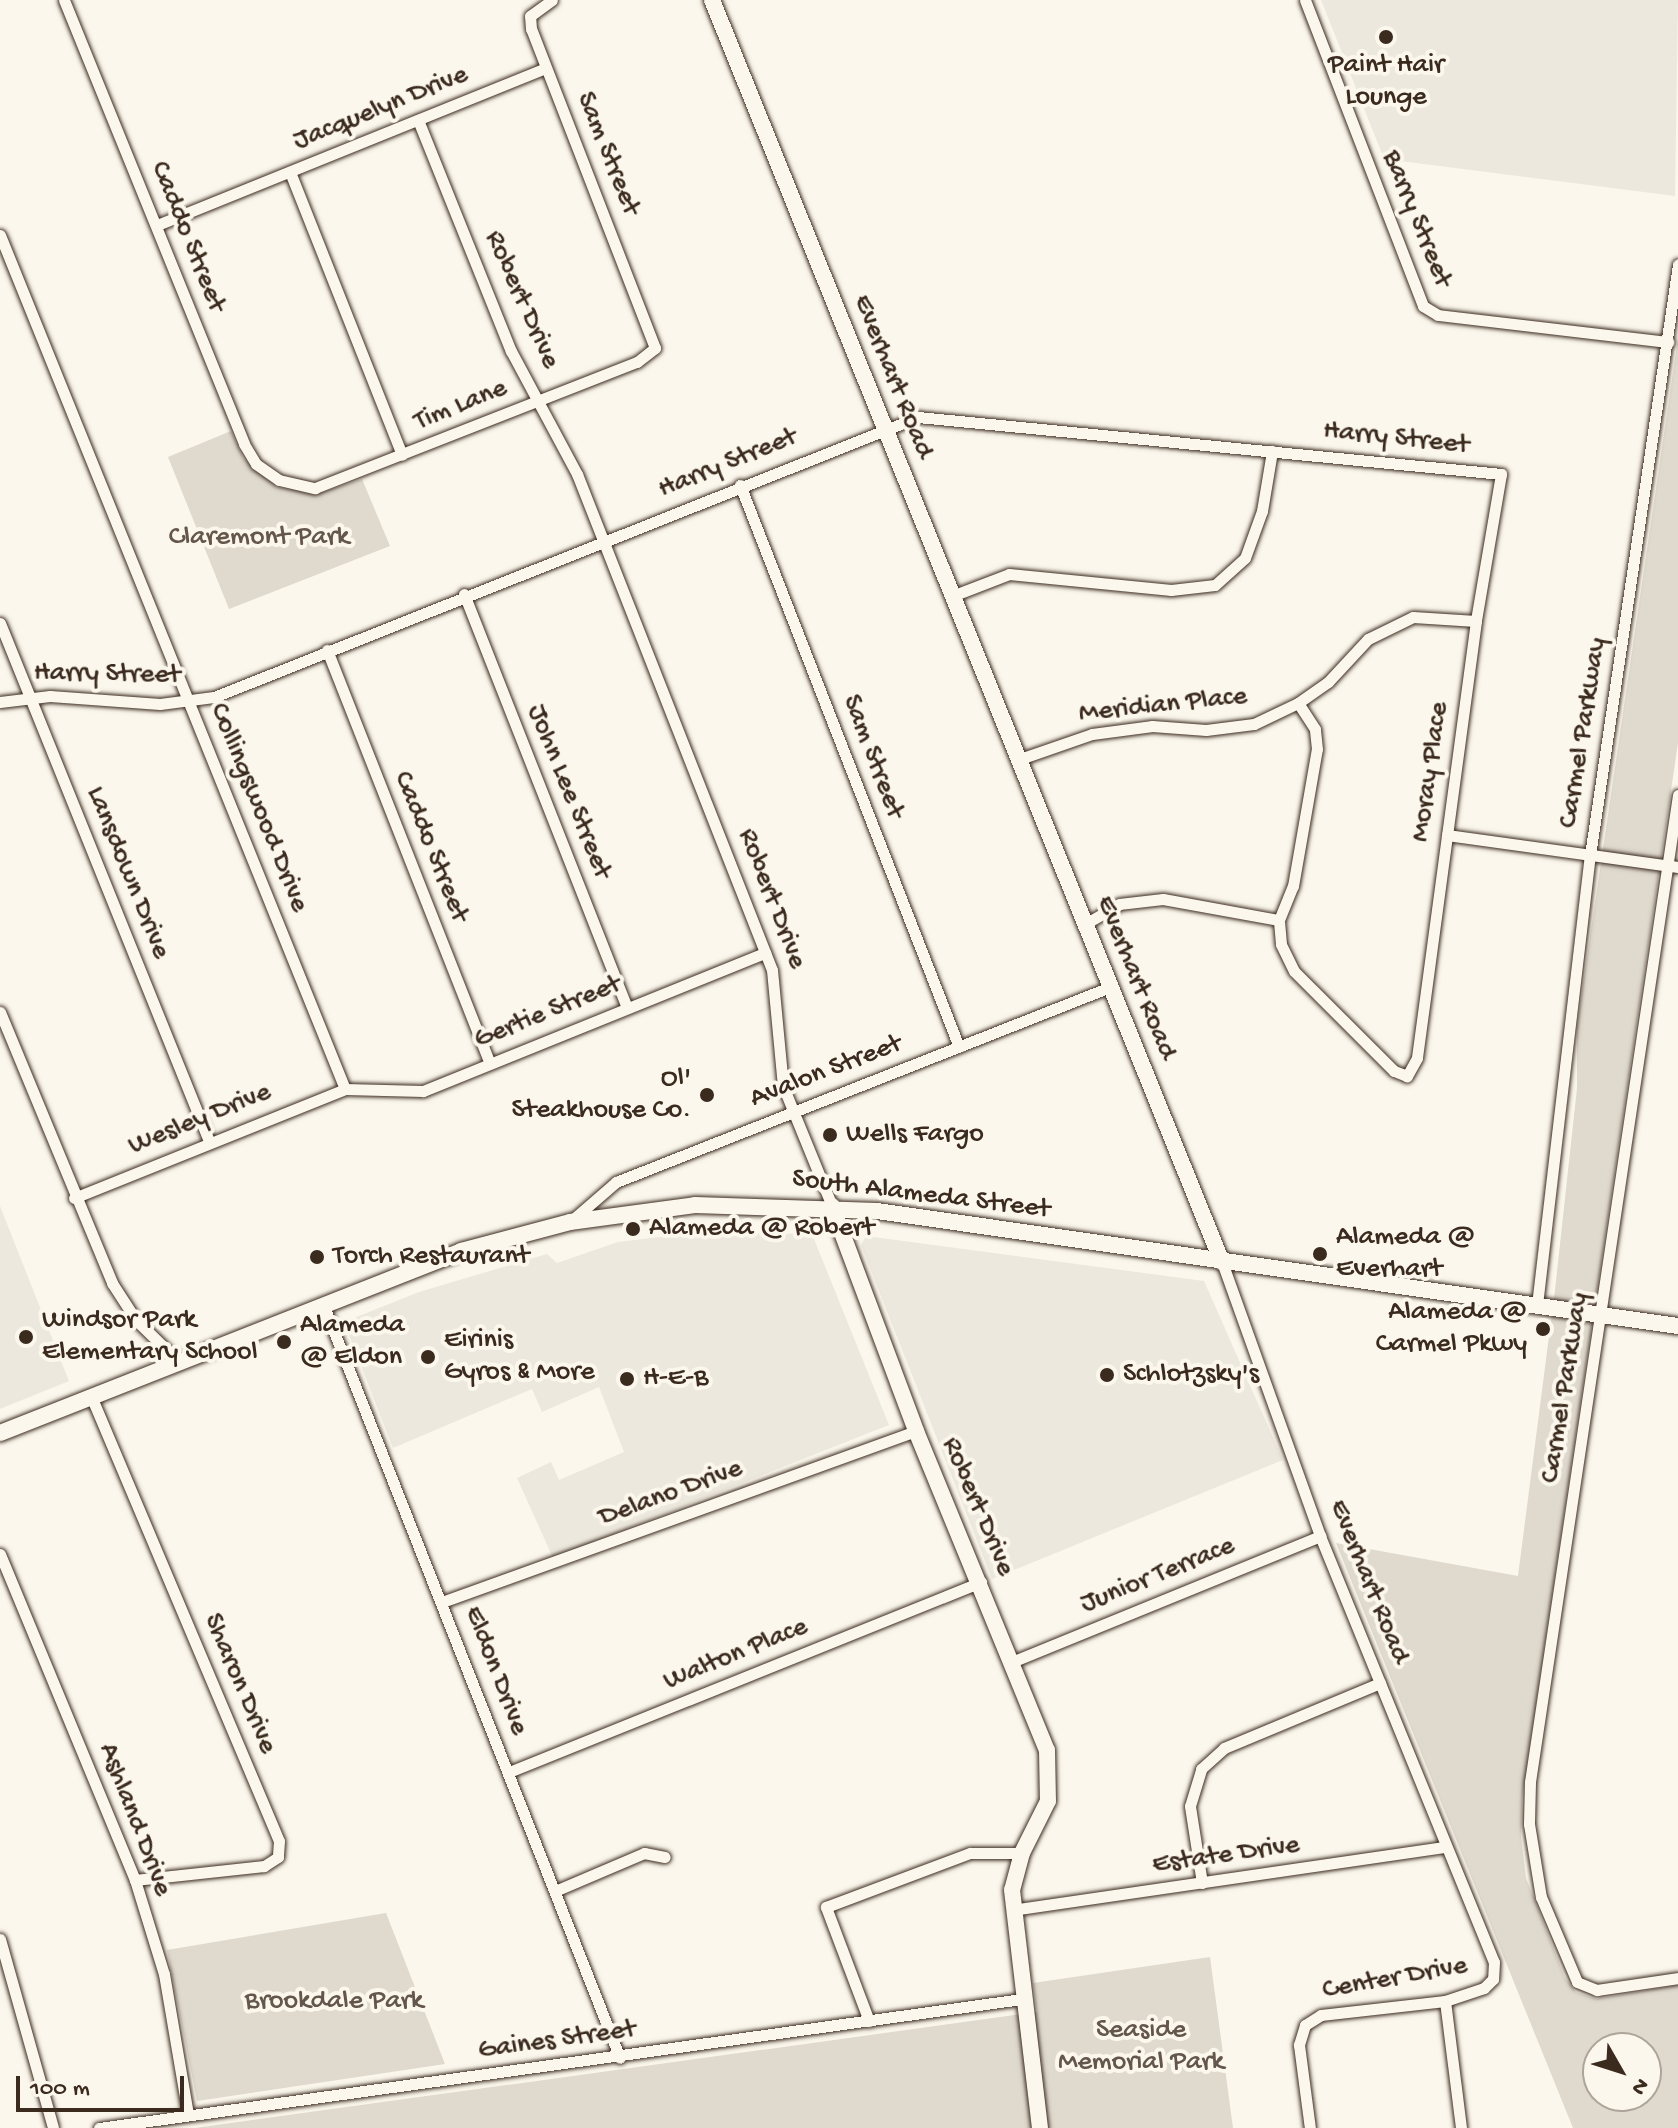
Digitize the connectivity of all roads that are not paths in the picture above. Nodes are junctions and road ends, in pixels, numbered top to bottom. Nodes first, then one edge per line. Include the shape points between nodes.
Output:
1 (64, 0) edge
2 (552, 0) edge
3 (712, 0) edge
4 (1305, 0) edge
5 (546, 68) junction
6 (418, 120) junction
7 (290, 172) junction
8 (157, 225) junction
9 (0, 235) edge
10 (1678, 265) edge
11 (1668, 342) junction
12 (655, 348) joint
13 (539, 400) junction
14 (884, 428) junction
15 (1272, 451) junction
16 (402, 455) junction
17 (1501, 474) joint
18 (279, 480) joint
19 (740, 485) junction
20 (603, 540) junction
21 (464, 594) junction
22 (952, 596) junction
23 (1476, 621) junction
24 (0, 623) edge
25 (327, 650) junction
26 (30, 696) junction
27 (0, 702) edge
28 (189, 702) junction
29 (1298, 703) junction
30 (1017, 760) junction
31 (1678, 795) edge
32 (1447, 835) junction
33 (1590, 855) junction
34 (1673, 866) edge
35 (1279, 920) junction
36 (1085, 924) junction
37 (765, 953) junction
38 (1110, 987) junction
39 (627, 1007) junction
40 (0, 1012) edge
41 (959, 1047) junction
42 (489, 1062) junction
43 (345, 1089) junction
44 (791, 1110) junction
45 (209, 1141) junction
46 (74, 1198) junction
47 (832, 1206) junction
48 (570, 1222) junction
49 (1222, 1262) junction
50 (323, 1304) junction
51 (1537, 1305) junction
52 (1601, 1315) junction
53 (1678, 1326) edge
54 (178, 1361) junction
55 (91, 1396) junction
56 (916, 1431) junction
57 (0, 1433) edge
58 (1320, 1536) junction
59 (0, 1554) edge
60 (981, 1582) junction
61 (442, 1602) junction
62 (1014, 1661) junction
63 (1380, 1683) junction
64 (509, 1772) junction
65 (1445, 1847) junction
66 (1022, 1853) junction
67 (665, 1857) dead end
68 (135, 1880) junction
69 (1202, 1883) junction
70 (555, 1891) junction
71 (1012, 1910) junction
72 (0, 1939) edge
73 (1678, 1978) edge
74 (1493, 1979) joint
75 (1022, 1999) junction
76 (1445, 2001) junction
77 (869, 2021) junction
78 (620, 2058) junction
79 (188, 2115) junction
80 (53, 2128) edge
81 (99, 2128) edge
82 (1040, 2128) edge
83 (1310, 2128) edge
84 (1461, 2128) edge

1 - 8 street, Caddo Street
2 - 5 street via 530,16
3 - 14 main road, Everhart Road
4 - 11 street, Barry Street via 1423,306 1438,315
5 - 6 street, Jacquelyn Drive
5 - 12 street, Sam Street
6 - 7 street, Jacquelyn Drive
6 - 13 street, Robert Drive via 511,351
7 - 8 street, Jacquelyn Drive
7 - 16 street
8 - 18 street, Caddo Street via 244,444 256,464
9 - 28 street, Collingswood Drive
10 - 11 street, Carmel Parkway
11 - 33 street, Carmel Parkway
12 - 13 street, Tim Lane via 637,362
13 - 16 street, Tim Lane
13 - 20 street, Robert Drive
14 - 15 street, Harry Street via 918,417
14 - 19 street, Harry Street
14 - 22 main road, Everhart Road
15 - 17 street, Harry Street
15 - 22 street via 1262,511 1245,558 1215,585 1171,590 1009,574
16 - 18 street, Tim Lane via 315,488
17 - 23 street, Moray Place
19 - 20 street, Harry Street
19 - 41 street, Sam Street
20 - 21 street, Harry Street
20 - 37 street, Robert Drive
21 - 25 street, Harry Street
21 - 39 street, John Lee Street
22 - 30 main road, Everhart Road
23 - 29 street, Meridian Place via 1413,617 1368,639 1328,682
23 - 32 street, Moray Place
24 - 26 street, Lansdown Drive
25 - 28 street, Harry Street via 214,697
25 - 42 street, Caddo Street
26 - 27 street, Harry Street
26 - 28 street, Harry Street
26 - 45 street, Lansdown Drive
28 - 43 street, Collingswood Drive
29 - 30 street, Meridian Place via 1254,724 1206,730 1152,726 1092,734
29 - 35 street via 1315,729 1317,749 1293,886
30 - 36 main road, Everhart Road
31 - 34 street, Carmel Parkway
32 - 33 street
32 - 35 street, Moray Place via 1417,1058 1407,1076 1394,1071 1294,971 1281,944
33 - 34 street
33 - 51 street, Carmel Parkway
34 - 52 street, Carmel Parkway
35 - 36 street via 1163,899 1119,904
36 - 38 main road, Everhart Road
37 - 39 street, Gertie Street
37 - 44 street, Robert Drive via 778,989 778,1053
38 - 41 street, Avalon Street
38 - 49 main road, Everhart Road
39 - 42 street, Gertie Street
40 - 46 street
41 - 44 street, Avalon Street
42 - 43 street, Gertie Street via 423,1091
43 - 45 street, Wesley Drive
44 - 47 street, Robert Drive
44 - 48 street, Avalon Street via 616,1182
45 - 46 street, Wesley Drive
46 - 54 street via 122,1301
47 - 48 main road, South Alameda Street via 695,1205
47 - 49 main road, South Alameda Street
47 - 56 main road, Robert Drive
48 - 50 main road, South Alameda Street via 461,1251
49 - 51 main road, South Alameda Street
49 - 58 street, Everhart Road
50 - 54 main road, South Alameda Street
50 - 61 street, Eldon Drive
51 - 52 main road, South Alameda Street
52 - 53 main road, South Alameda Street
52 - 73 street, Carmel Parkway via 1530,1782 1534,1864 1553,1932 1577,1982 1597,1990
54 - 55 main road, South Alameda Street
55 - 57 main road, South Alameda Street
55 - 68 street, Sharon Drive via 279,1841 278,1857 264,1866
56 - 60 main road, Robert Drive
56 - 61 street, Delano Drive
58 - 62 street, Junior Terrace
58 - 63 street, Everhart Road
59 - 68 street, Ashland Drive
60 - 62 main road, Robert Drive
60 - 64 street, Walton Place
61 - 64 street, Eldon Drive
62 - 66 main road, Robert Drive via 1051,1767 1048,1801
63 - 65 street, Everhart Road
63 - 69 street via 1224,1748 1201,1769 1190,1806
64 - 70 street, Eldon Drive
65 - 69 street, Estate Drive
65 - 74 street, Everhart Road via 1494,1962
66 - 71 main road, Robert Drive
66 - 77 street via 970,1853 826,1907
67 - 70 street via 644,1853
68 - 79 street, Ashland Drive via 164,1974
69 - 71 street, Estate Drive
70 - 78 street, Eldon Drive
71 - 75 main road, Robert Drive
72 - 80 street
74 - 76 street, Center Drive via 1484,1988
75 - 77 street, Gaines Street
75 - 82 main road, Robert Drive
76 - 83 street, Center Drive via 1321,2015 1305,2025 1299,2045
76 - 84 street
77 - 78 street, Gaines Street
78 - 79 street, Gaines Street
79 - 81 street, Gaines Street

